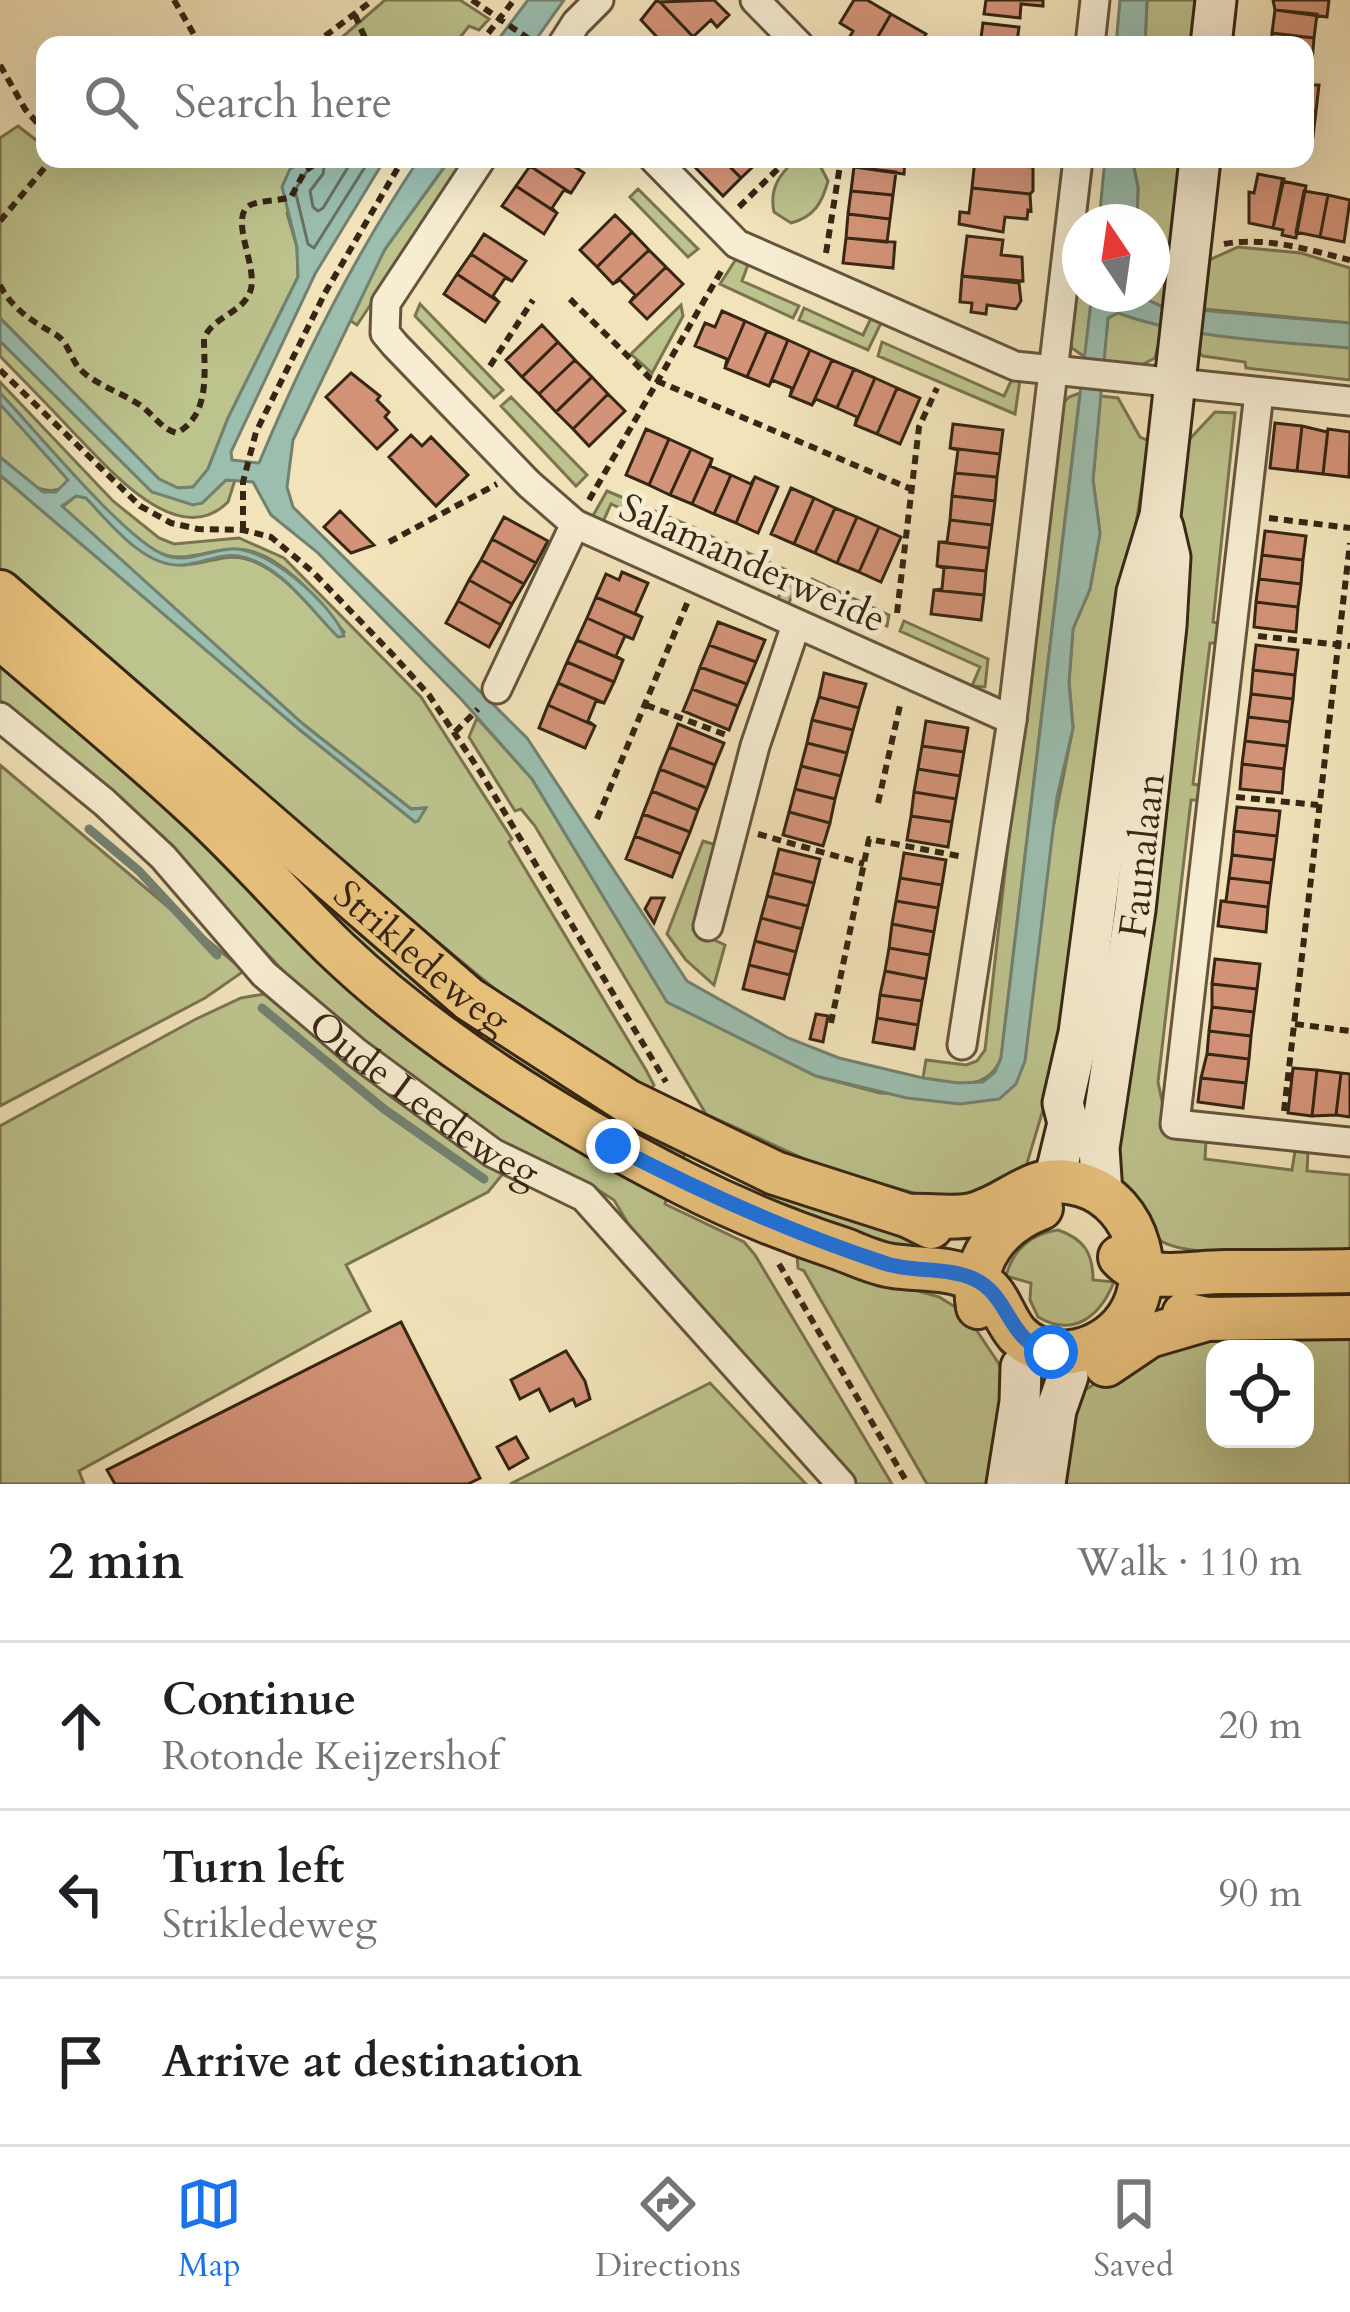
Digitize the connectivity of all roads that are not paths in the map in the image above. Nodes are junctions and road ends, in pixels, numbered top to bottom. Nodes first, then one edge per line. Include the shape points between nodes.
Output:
1 (599, 0) edge
2 (755, 0) edge
3 (1095, 0) edge
4 (1216, 0) edge
5 (568, 36) edge
6 (790, 36) edge
7 (1091, 36) edge
8 (1212, 36) edge
9 (476, 168) edge
10 (663, 168) edge
11 (1077, 168) edge
12 (1199, 168) edge
13 (1060, 373) junction
14 (1174, 384) junction
15 (1259, 393) junction
16 (1350, 401) edge
17 (1160, 516) junction
18 (575, 524) junction
19 (0, 592) edge
20 (796, 625) junction
21 (0, 637) edge
22 (497, 689) dead end
23 (0, 717) edge
24 (1012, 720) junction
25 (708, 926) dead end
26 (962, 1046) dead end
27 (1350, 1142) edge
28 (1045, 1190) junction
29 (1102, 1194) junction
30 (992, 1222) junction
31 (1141, 1260) junction
32 (1350, 1271) edge
33 (977, 1293) junction
34 (1350, 1317) edge
35 (1135, 1329) junction
36 (1072, 1364) junction
37 (1021, 1367) junction
38 (842, 1484) edge
39 (1007, 1484) edge
40 (1045, 1484) edge

1 - 5 street
2 - 6 street
3 - 7 street
4 - 8 street
9 - 18 street, Salamanderweide via 386,303 386,333
10 - 13 street via 728,234 1016,366
11 - 13 street
12 - 14 street, Faunalaan
13 - 14 street
13 - 24 street
14 - 15 street
14 - 17 street, Faunalaan
15 - 16 street
15 - 27 street via 1175,1124
17 - 28 street, Faunalaan via 1138,592 1063,1103 1067,1123
17 - 29 street, Faunalaan via 1170,556 1166,626 1099,1148
18 - 20 street, Salamanderweide
18 - 22 street
19 - 30 main road, Strikledeweg via 470,999 626,1101 775,1173 909,1216
20 - 24 street, Salamanderweide
20 - 25 street
21 - 33 main road, Strikledeweg via 195,806 340,953 512,1084 613,1146 791,1232 893,1266 921,1266
23 - 38 street, Oude Leedeweg via 163,857 264,974 357,1053 493,1153 584,1197
24 - 26 street
28 - 29 main road via 1073,1183
28 - 30 main road, Strikledeweg
28 - 31 main road via 1092,1216 1120,1259
29 - 31 main road via 1124,1217
30 - 33 main road
31 - 32 main road via 1192,1259 1220,1271
31 - 35 main road
33 - 36 main road via 995,1294 1028,1343
33 - 37 main road via 994,1340
34 - 35 main road
35 - 36 main road
36 - 37 main road via 1032,1373
36 - 40 street
37 - 39 street

